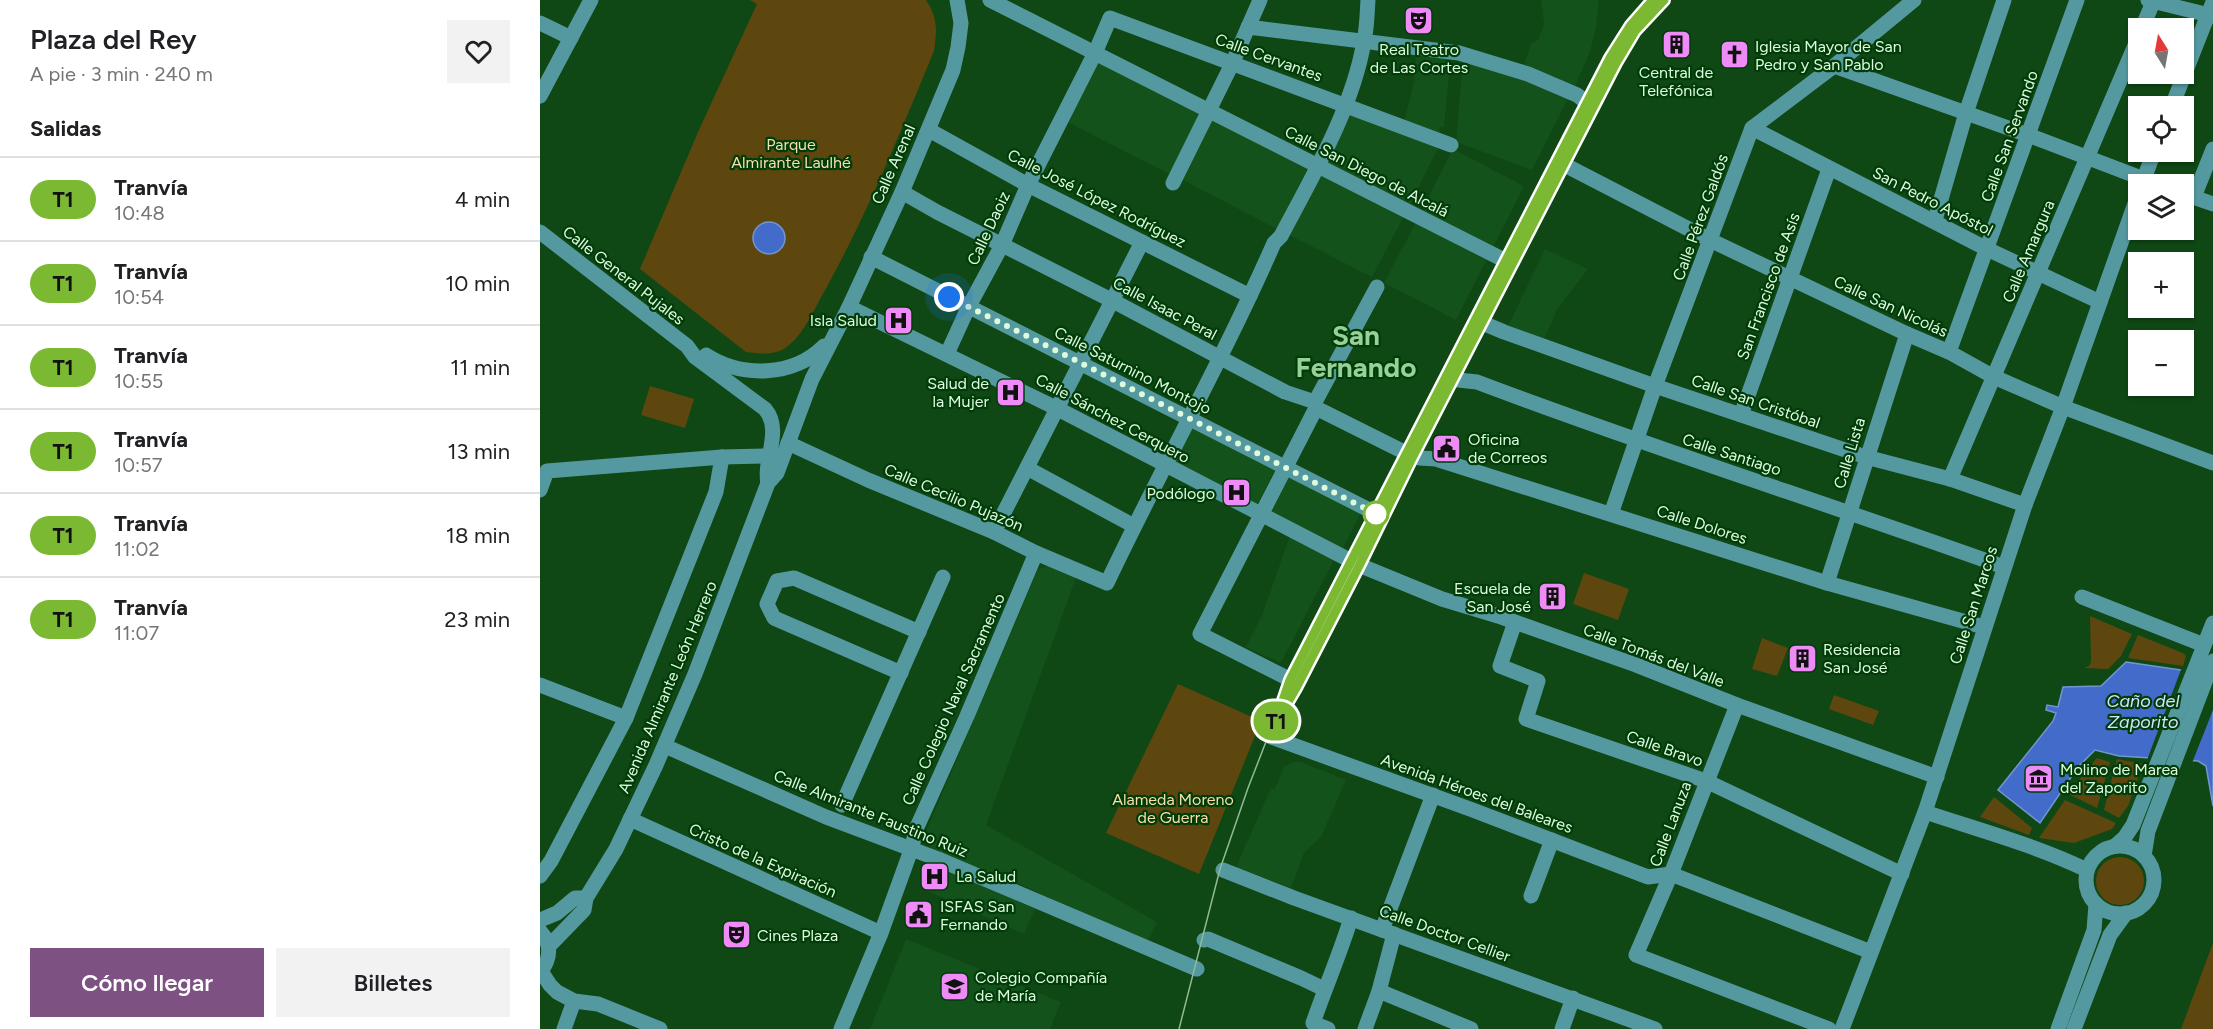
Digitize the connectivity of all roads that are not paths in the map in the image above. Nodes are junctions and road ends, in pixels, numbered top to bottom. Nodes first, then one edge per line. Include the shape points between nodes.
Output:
1 (590, 0) edge
2 (957, 0) edge
3 (990, 0) edge
4 (1260, 0) edge
5 (1368, 0) edge
6 (1914, 0) edge
7 (2004, 0) edge
8 (2077, 0) edge
9 (2152, 0) edge
10 (2211, 11) edge
11 (2146, 18) edge
12 (540, 23) edge
13 (1248, 27) junction
14 (571, 38) junction
15 (1364, 42) junction
16 (1095, 53) junction
17 (2128, 62) edge
18 (1232, 64) junction
19 (1834, 66) junction
20 (540, 96) edge
21 (2176, 96) edge
22 (1346, 105) junction
23 (1590, 105) dead end
24 (1209, 112) junction
25 (1966, 113) junction
26 (1752, 128) junction
27 (929, 130) junction
28 (2028, 135) junction
29 (1451, 146) dead end
30 (2213, 149) edge
31 (2087, 158) junction
32 (1561, 163) dead end
33 (1318, 166) junction
34 (1829, 169) junction
35 (2128, 177) edge
36 (1173, 183) dead end
37 (1028, 185) junction
38 (2194, 186) edge
39 (902, 192) junction
40 (2194, 198) edge
41 (2213, 204) edge
42 (1935, 220) junction
43 (2128, 229) edge
44 (540, 232) edge
45 (1710, 240) junction
46 (1142, 242) junction
47 (1002, 245) junction
48 (1987, 249) junction
49 (871, 257) junction
50 (1508, 262) dead end
51 (2038, 272) junction
52 (1790, 278) junction
53 (1377, 287) dead end
54 (1250, 296) junction
55 (1113, 301) junction
56 (2100, 302) junction
57 (849, 307) junction
58 (968, 308) junction
59 (1478, 321) dead end
60 (1907, 334) junction
61 (834, 336) junction
62 (687, 346) junction
63 (1949, 352) junction
64 (947, 354) junction
65 (1221, 358) junction
66 (1081, 363) junction
67 (1994, 377) junction
68 (1449, 379) dead end
69 (1655, 386) junction
70 (1315, 405) junction
71 (2063, 407) junction
72 (1058, 409) junction
73 (1741, 415) junction
74 (1188, 419) junction
75 (1636, 441) junction
76 (788, 443) junction
77 (1410, 455) joint
78 (769, 456) junction
79 (722, 457) junction
80 (1866, 457) junction
81 (2213, 463) edge
82 (1164, 466) junction
83 (1027, 468) junction
84 (1284, 468) junction
85 (1950, 479) junction
86 (768, 483) junction
87 (540, 490) edge
88 (2025, 505) junction
89 (1850, 512) junction
90 (1611, 513) junction
91 (1262, 515) junction
92 (1379, 515) dead end
93 (1134, 526) junction
94 (994, 532) junction
95 (1036, 553) junction
96 (1359, 566) joint
97 (2004, 567) junction
98 (943, 577) dead end
99 (1827, 583) junction
100 (2082, 597) dead end
101 (1515, 622) junction
102 (2213, 623) edge
103 (1984, 627) junction
104 (919, 632) junction
105 (2204, 645) junction
106 (2206, 665) edge
107 (901, 673) junction
108 (1295, 682) dead end
109 (540, 685) edge
110 (1737, 705) junction
111 (626, 718) junction
112 (1271, 737) dead end
113 (665, 746) junction
114 (1937, 777) junction
115 (1706, 781) junction
116 (1433, 795) junction
117 (842, 805) dead end
118 (1925, 812) junction
119 (630, 819) junction
120 (1552, 840) junction
121 (2115, 846) junction
122 (911, 850) junction
123 (2144, 856) junction
124 (1222, 870) dead end
125 (2087, 870) junction
126 (1671, 874) junction
127 (1902, 874) junction
128 (540, 876) edge
129 (1531, 896) dead end
130 (586, 897) junction
131 (2096, 904) junction
132 (2126, 913) junction
133 (1352, 918) junction
134 (540, 920) edge
135 (540, 931) edge
136 (1388, 932) junction
137 (881, 933) junction
138 (1204, 940) dead end
139 (549, 946) junction
140 (1871, 952) junction
141 (1197, 969) dead end
142 (541, 972) edge
143 (1324, 989) junction
144 (1379, 991) junction
145 (1573, 998) junction
146 (574, 1001) junction
147 (1309, 1026) edge
148 (1461, 1027) edge
149 (564, 1029) edge
150 (660, 1029) edge
151 (841, 1029) edge
152 (1328, 1029) edge
153 (1365, 1029) edge
154 (1562, 1029) edge
155 (1655, 1029) edge
156 (1829, 1029) edge
157 (1842, 1029) edge
158 (2058, 1029) edge
159 (2074, 1029) edge

1 - 14 street
2 - 27 street, Calle Arenal via 961,24 958,47
3 - 16 street, Calle San Diego de Alcalá
4 - 13 street
5 - 15 street
6 - 19 street
7 - 25 street
8 - 28 street, Calle San Servando
9 - 10 street
9 - 11 street
10 - 21 street
12 - 14 street
13 - 15 street
13 - 18 street
14 - 20 street
15 - 22 street
15 - 23 street via 1459,53 1528,74 1577,95
16 - 18 street, Calle Cervantes via 1110,18
16 - 24 street, Calle San Diego de Alcalá
16 - 37 street, Calle Daoiz
17 - 31 street, Calle Amargura
18 - 22 street, Calle Cervantes
18 - 24 street
19 - 25 street
19 - 26 street
22 - 29 street, Calle Cervantes
22 - 33 street
24 - 33 street, Calle San Diego de Alcalá
24 - 36 street
25 - 28 street
25 - 42 street
26 - 34 street, San Pedro Apóstol
26 - 45 street, Calle Pérez Galdós
27 - 37 street, Calle José López Rodríguez
27 - 39 street, Calle Arenal
28 - 31 street
28 - 48 street, Calle San Servando
30 - 38 street
31 - 35 street
31 - 51 street, Calle Amargura
32 - 45 street, Calle San Nicolás
33 - 50 street, Calle San Diego de Alcalá
33 - 54 street via 1274,243
34 - 42 street, San Pedro Apóstol
34 - 52 street, San Francisco de Asís
37 - 46 street, Calle José López Rodríguez
37 - 47 street, Calle Daoiz
39 - 47 street, Calle Isaac Peral
39 - 49 street, Calle Arenal
40 - 41 street
42 - 48 street, San Pedro Apóstol
43 - 56 street, Calle San Marcos
44 - 62 street, Calle General Pujales
45 - 52 street, Calle San Nicolás
45 - 69 street, Calle Pérez Galdós
46 - 54 street, Calle José López Rodríguez
46 - 55 street
47 - 55 street, Calle Isaac Peral
47 - 58 street, Calle Daoiz
48 - 51 street, San Pedro Apóstol
48 - 63 street, Calle San Servando
49 - 57 street, Calle Arenal
49 - 58 street, Calle Saturnino Montojo
51 - 56 street, San Pedro Apóstol
51 - 67 street, Calle Amargura
52 - 60 street, Calle San Nicolás
52 - 73 street, San Francisco de Asís
53 - 70 street
54 - 65 street
55 - 65 street, Calle Isaac Peral
55 - 66 street
56 - 71 street, Calle San Marcos
57 - 61 street, Calle Arenal
57 - 64 street, Calle Sánchez Cerquero
58 - 64 street, Calle Daoiz
58 - 66 street, Calle Saturnino Montojo
59 - 69 street, Calle San Cristóbal
60 - 63 street, Calle San Nicolás
60 - 80 street, Calle Lista
61 - 62 street via 810,359 774,370 723,364
61 - 76 street, Avenida Almirante León Herrero via 812,378
62 - 78 street, Avenida Almirante León Herrero via 695,357 768,413 772,428
63 - 67 street, Calle San Nicolás
64 - 72 street, Calle Sánchez Cerquero
65 - 70 street, Calle Isaac Peral
65 - 74 street
66 - 72 street
66 - 74 street, Calle Saturnino Montojo
67 - 71 street, Calle San Nicolás
67 - 85 street, Calle Amargura
68 - 75 street, Calle Santiago via 1477,382
69 - 73 street, Calle San Cristóbal
69 - 75 street, Calle Pérez Galdós
70 - 77 street, Calle Isaac Peral
70 - 84 street
71 - 81 street, Calle San Nicolás
71 - 88 street, Calle San Marcos
72 - 82 street, Calle Sánchez Cerquero
72 - 83 street
73 - 80 street, Calle San Cristóbal
74 - 82 street
74 - 84 street, Calle Saturnino Montojo
75 - 89 street, Calle Santiago
75 - 90 street, Calle Pérez Galdós
76 - 86 street, Avenida Almirante León Herrero via 777,473
76 - 94 street, Calle Cecilio Pujazón
77 - 90 street, Calle Dolores via 1436,459
78 - 79 street
78 - 86 street, Avenida Almirante León Herrero via 765,473
79 - 87 street via 547,471
79 - 111 street via 716,492
80 - 85 street, Calle San Cristóbal
80 - 89 street, Calle Lista
82 - 91 street, Calle Sánchez Cerquero
82 - 93 street
83 - 93 street
83 - 94 street
84 - 91 street
84 - 92 street, Calle Saturnino Montojo
85 - 88 street, Calle San Cristóbal
86 - 113 street, Avenida Almirante León Herrero
88 - 97 street, Calle San Marcos
89 - 97 street, Calle Santiago
89 - 99 street, Calle Lista
90 - 99 street, Calle Dolores
91 - 96 street, Calle Sánchez Cerquero
91 - 108 street via 1200,634
93 - 95 street, Calle Cecilio Pujazón via 1107,583
94 - 95 street, Calle Cecilio Pujazón
95 - 122 street, Calle Colegio Naval Sacramento via 917,827
96 - 101 street, Calle Tomás del Valle via 1442,599
97 - 103 street, Calle San Marcos
98 - 104 street
99 - 103 street, Calle Dolores
100 - 105 street
101 - 110 street, Calle Tomás del Valle
101 - 115 street, Calle Bravo via 1500,666 1538,681 1526,719
102 - 105 street
103 - 114 street, Calle San Marcos
104 - 107 street
104 - 107 street via 794,578 777,580 767,604 774,618
105 - 106 street
106 - 121 street via 2158,761 2133,825
106 - 123 street via 2148,831
107 - 117 street
109 - 111 street
110 - 114 street, Calle Tomás del Valle
110 - 115 street, Calle Lanuza
111 - 128 street
112 - 116 street, Avenida Héroes del Baleares
113 - 119 street, Avenida Almirante León Herrero
113 - 122 street, Calle Almirante Faustino Ruiz
114 - 118 street, Calle San Marcos
115 - 126 street, Calle Lanuza
115 - 127 street, Calle Bravo
116 - 120 street, Avenida Héroes del Baleares
116 - 136 street
118 - 125 street
118 - 127 street, Calle San Marcos
119 - 130 street, Avenida Almirante León Herrero via 603,873
119 - 137 street, Cristo de la Expiración
120 - 126 street, Avenida Héroes del Baleares via 1648,877
120 - 129 street
121 - 123 street via 2126,846
121 - 125 street via 2097,854
122 - 137 street, Calle Colegio Naval Sacramento
122 - 141 street, Calle Almirante Faustino Ruiz
123 - 132 street via 2153,871 2153,888 2143,904
124 - 133 street, Calle Doctor Cellier
125 - 131 street via 2087,888
126 - 140 street
126 - 156 street, Calle Lanuza via 1636,955
127 - 140 street, Calle San Marcos
130 - 134 street via 575,898 557,913
130 - 139 street, Avenida Almirante León Herrero via 584,910
131 - 132 street via 2105,910
131 - 158 street via 2094,930
132 - 159 street via 2110,935
133 - 136 street, Calle Doctor Cellier
133 - 143 street
135 - 139 street
136 - 144 street
136 - 145 street, Calle Doctor Cellier
137 - 151 street, Calle Colegio Naval Sacramento
138 - 143 street
139 - 142 street
140 - 157 street, Calle San Marcos
142 - 146 street via 549,985
143 - 147 street
144 - 148 street
144 - 153 street
145 - 154 street
145 - 155 street, Calle Doctor Cellier
146 - 149 street
146 - 150 street via 598,1004
147 - 152 street

